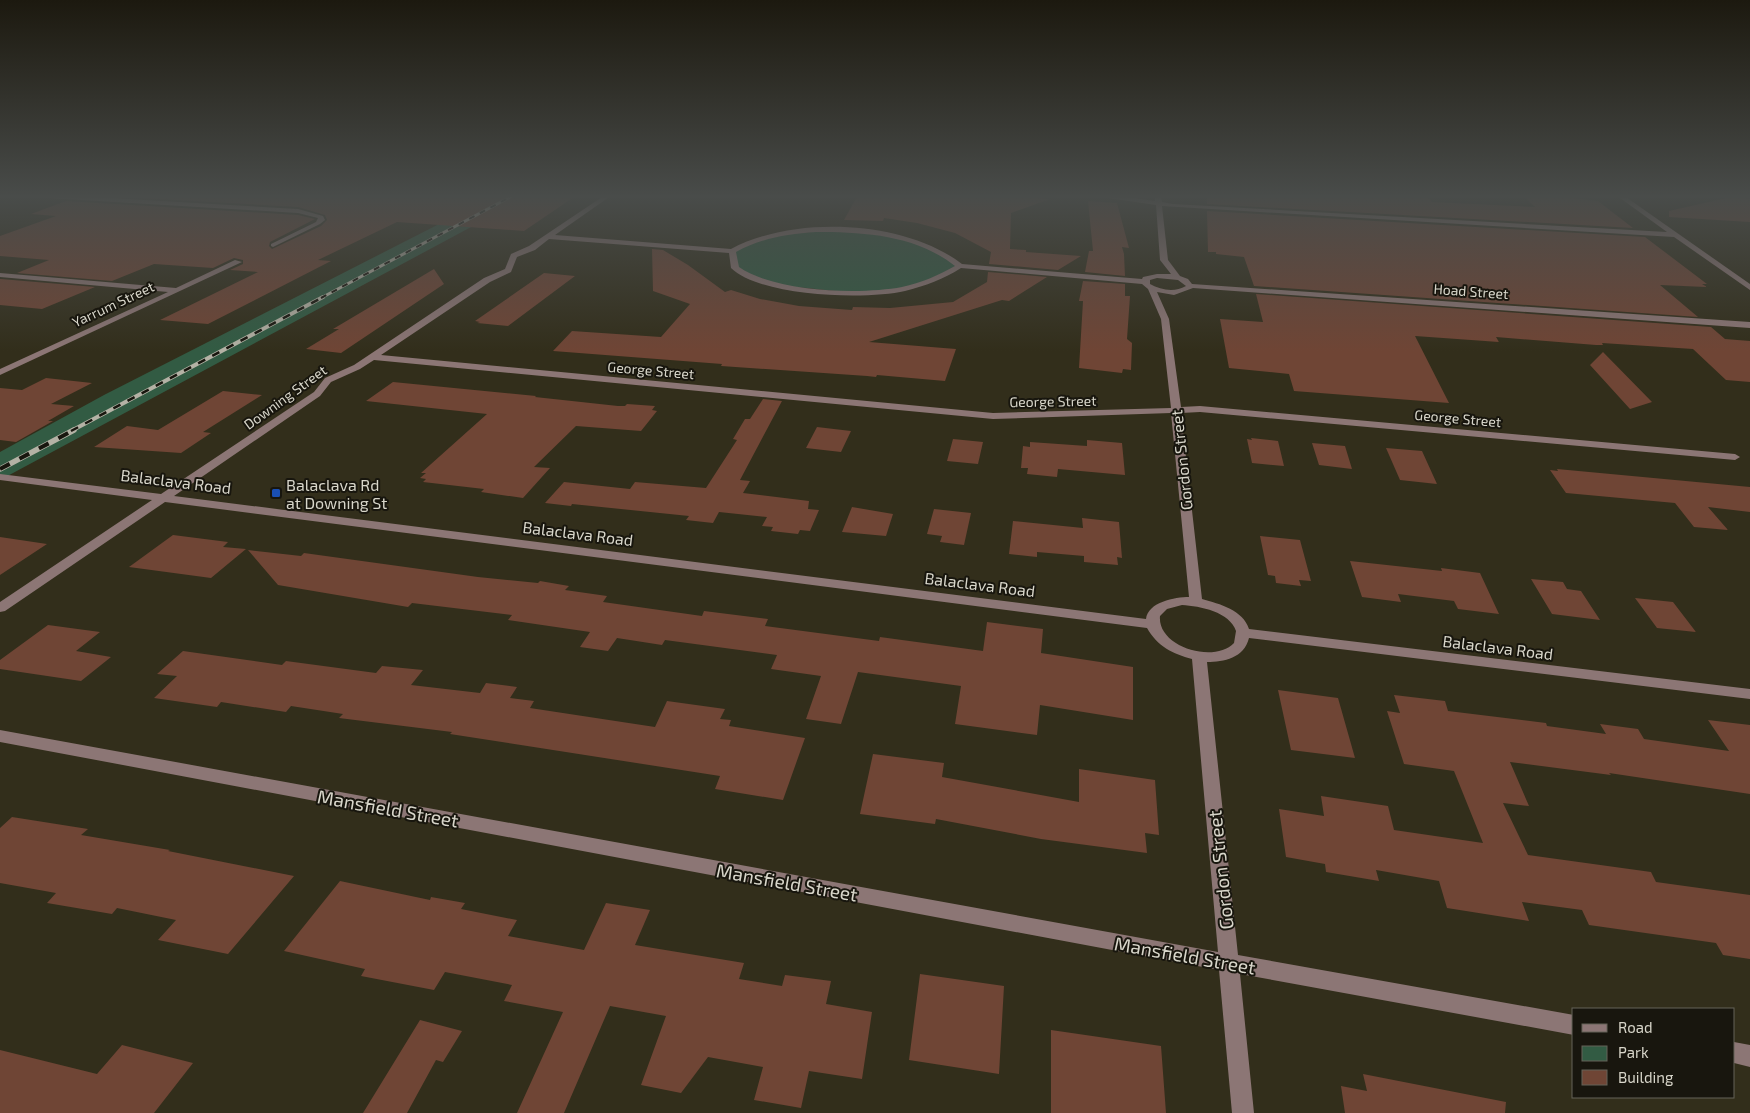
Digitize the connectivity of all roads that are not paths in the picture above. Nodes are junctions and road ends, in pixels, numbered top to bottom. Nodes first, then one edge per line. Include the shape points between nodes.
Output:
1 (534, 247) edge
2 (679, 247) edge
3 (740, 247) edge
4 (930, 247) edge
5 (1163, 247) edge
6 (1693, 247) edge
7 (732, 251) junction
8 (1164, 260) junction
9 (238, 262) dead end
10 (960, 266) junction
11 (0, 275) edge
12 (1178, 278) junction
13 (1149, 282) junction
14 (1191, 286) junction
15 (1750, 288) edge
16 (176, 290) junction
17 (1181, 291) junction
18 (1165, 319) junction
19 (1750, 324) edge
20 (372, 357) junction
21 (0, 372) edge
22 (1176, 410) junction
23 (1735, 457) dead end
24 (0, 477) edge
25 (165, 498) junction
26 (1196, 601) junction
27 (0, 608) edge
28 (1152, 624) junction
29 (1242, 634) junction
30 (1199, 656) junction
31 (1750, 694) edge
32 (0, 736) edge
33 (1229, 963) junction
34 (1572, 1025) edge
35 (1735, 1053) edge
36 (1750, 1056) edge
37 (1243, 1113) edge

1 - 20 street, Downing Street via 514,256 508,270 487,280
2 - 7 street
3 - 7 street
4 - 10 street
5 - 8 street
6 - 15 street
7 - 10 street via 735,268 750,278 834,291 902,289 943,276
8 - 12 street
8 - 13 street
9 - 16 street, Yarrum Street
10 - 13 street
11 - 16 street
12 - 13 street via 1164,276
12 - 14 street
13 - 17 street via 1169,292
13 - 18 street, Gordon Street
14 - 17 street
14 - 19 street, Hoad Street
16 - 21 street, Yarrum Street
17 - 18 street, Gordon Street via 1168,303
18 - 22 street, Gordon Street
20 - 22 street, George Street via 993,416
20 - 25 street, Downing Street via 328,380 317,394
22 - 23 street, George Street via 1200,409
22 - 26 street, Gordon Street
24 - 25 street, Balaclava Road
25 - 27 street, Downing Street
25 - 28 street, Balaclava Road
26 - 28 street via 1164,605 1154,615
26 - 29 street via 1224,610 1238,623
28 - 30 street via 1164,642 1183,653
29 - 30 street via 1240,645 1232,652 1221,656
29 - 31 street, Balaclava Road
30 - 33 street, Gordon Street
32 - 33 street, Mansfield Street
33 - 34 street, Mansfield Street
33 - 37 street, Gordon Street
35 - 36 street

